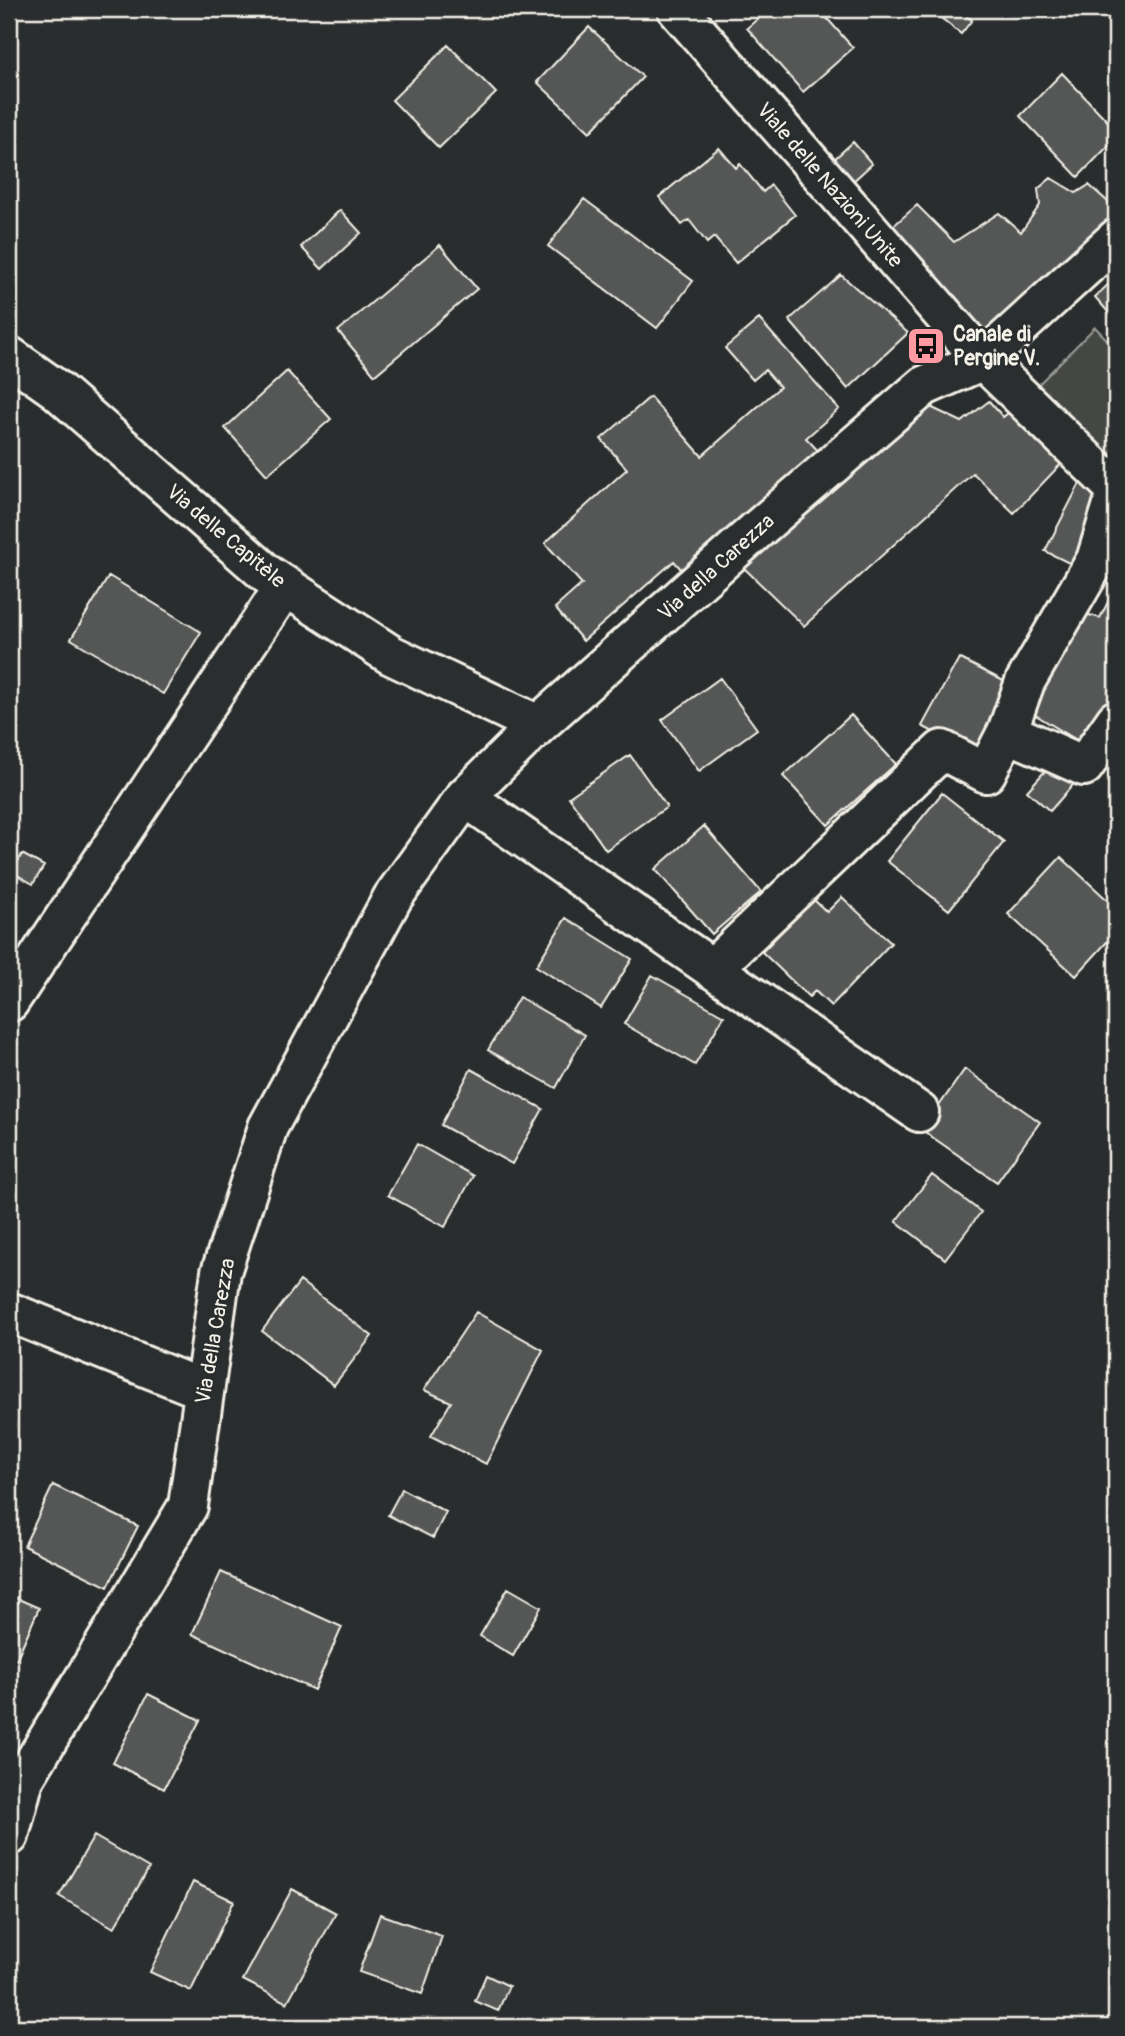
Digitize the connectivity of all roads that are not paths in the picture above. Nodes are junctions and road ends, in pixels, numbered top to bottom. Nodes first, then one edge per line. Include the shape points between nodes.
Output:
1 (677, 9) edge
2 (1116, 239) edge
3 (9, 356) edge
4 (983, 360) junction
5 (1116, 489) edge
6 (1116, 495) edge
7 (285, 586) junction
8 (1116, 720) edge
9 (538, 725) junction
10 (1007, 732) junction
11 (465, 797) junction
12 (712, 969) junction
13 (9, 1002) edge
14 (919, 1112) dead end
15 (9, 1312) edge
16 (204, 1390) junction
17 (9, 1836) edge

1 - 4 street, Viale delle Nazioni Unite
2 - 4 street, Via della Carezza
3 - 7 street, Via delle Capitèle via 57,390
4 - 5 street, Viale delle Nazioni Unite
4 - 9 street, Via della Carezza via 924,386
6 - 10 street via 1096,560 1025,682
7 - 9 street, Via delle Capitèle via 391,655
7 - 13 street
8 - 10 street via 1084,766
9 - 11 street, Via della Carezza
10 - 12 street via 986,773 942,750
11 - 12 street
11 - 16 street, Via della Carezza via 393,897 268,1127 221,1272
12 - 14 street
15 - 16 street
16 - 17 street, Via della Carezza via 188,1506 24,1779

